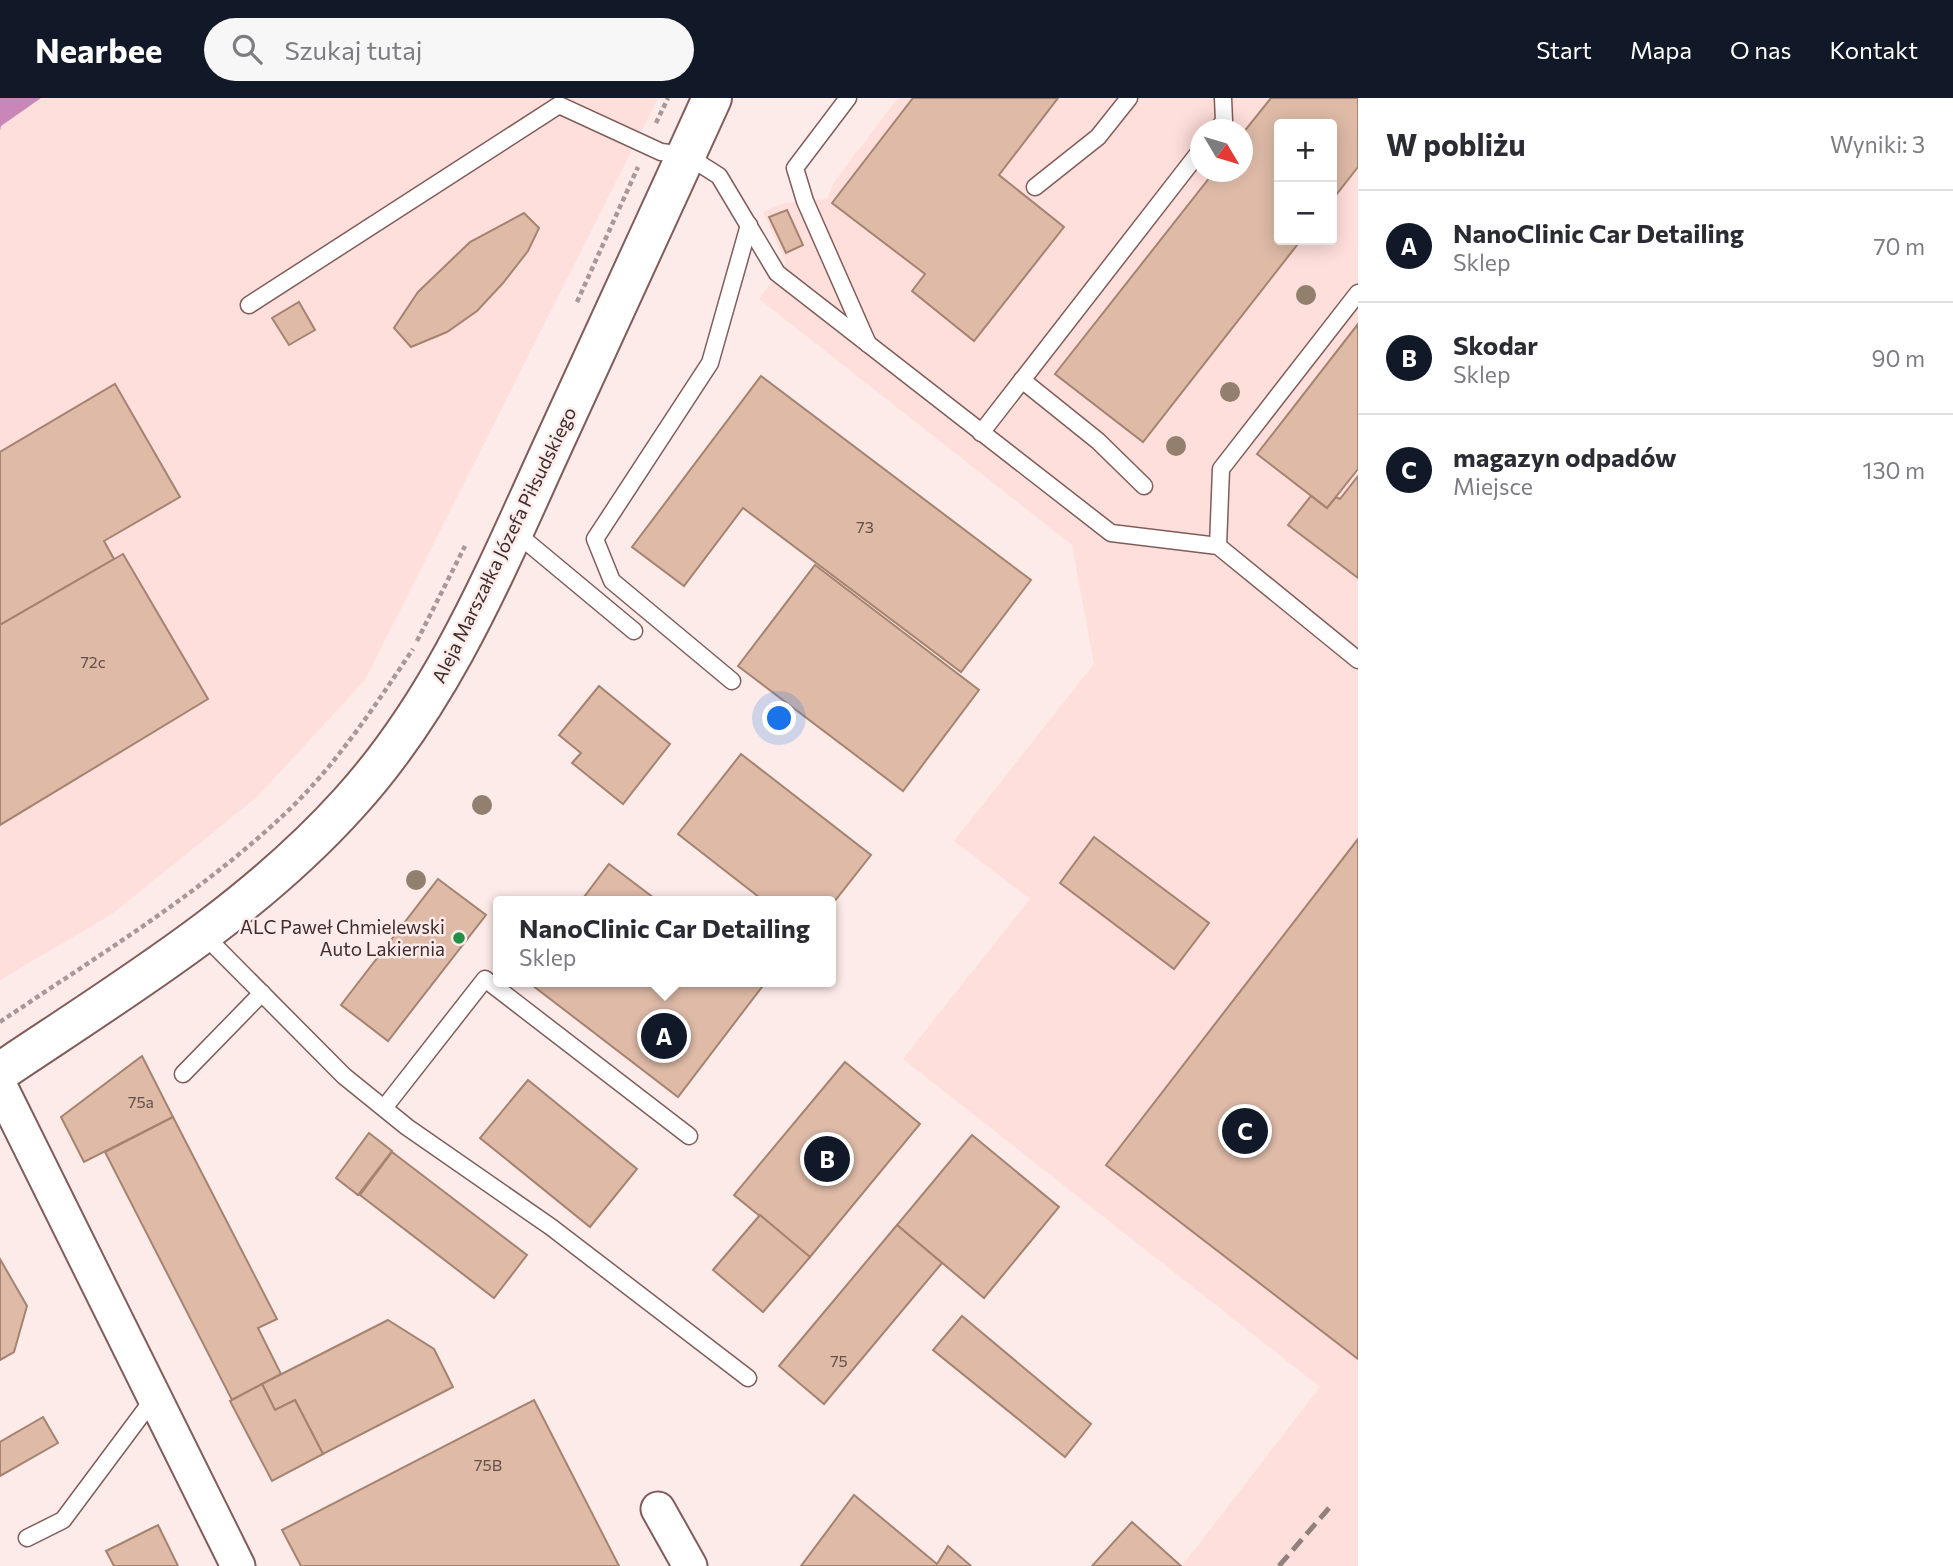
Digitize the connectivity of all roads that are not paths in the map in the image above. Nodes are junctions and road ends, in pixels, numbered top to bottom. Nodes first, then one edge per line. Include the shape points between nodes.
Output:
1 (712, 98) edge
2 (848, 98) edge
3 (1129, 98) edge
4 (1223, 98) edge
5 (1224, 119) edge
6 (686, 155) junction
7 (1190, 164) edge
8 (1035, 187) dead end
9 (749, 225) junction
10 (1358, 293) edge
11 (249, 305) dead end
12 (869, 346) junction
13 (1022, 380) junction
14 (981, 433) junction
15 (1144, 486) dead end
16 (513, 531) junction
17 (1218, 546) junction
18 (634, 631) dead end
19 (1358, 660) edge
20 (732, 681) dead end
21 (204, 934) junction
22 (493, 985) edge
23 (495, 987) edge
24 (262, 993) junction
25 (0, 1072) edge
26 (183, 1074) dead end
27 (0, 1086) edge
28 (384, 1108) junction
29 (688, 1136) dead end
30 (748, 1378) dead end
31 (155, 1398) junction
32 (658, 1509) dead end
33 (27, 1538) dead end
34 (238, 1566) edge
35 (690, 1566) edge

1 - 6 street, Aleja Marszałka Józefa Piłsudskiego
2 - 12 lane via 795,168
3 - 8 lane via 1098,137
4 - 5 lane
6 - 9 lane via 719,176
6 - 11 lane via 661,152 559,106
6 - 16 street, Aleja Marszałka Józefa Piłsudskiego
7 - 13 lane
9 - 12 lane via 776,272
9 - 20 lane via 710,363 595,539 612,581
10 - 17 lane via 1221,469
12 - 14 lane
13 - 14 lane
13 - 15 lane
14 - 17 lane via 1111,533
16 - 18 lane
16 - 21 street, Aleja Marszałka Józefa Piłsudskiego via 438,683 396,747 296,857
17 - 19 lane
21 - 24 lane
21 - 25 street, Aleja Marszałka Józefa Piłsudskiego
22 - 28 lane via 485,979
23 - 29 lane
24 - 26 lane
24 - 28 lane via 344,1076
27 - 31 street
28 - 30 lane via 551,1227
31 - 33 lane via 63,1520
31 - 34 street
32 - 35 street

